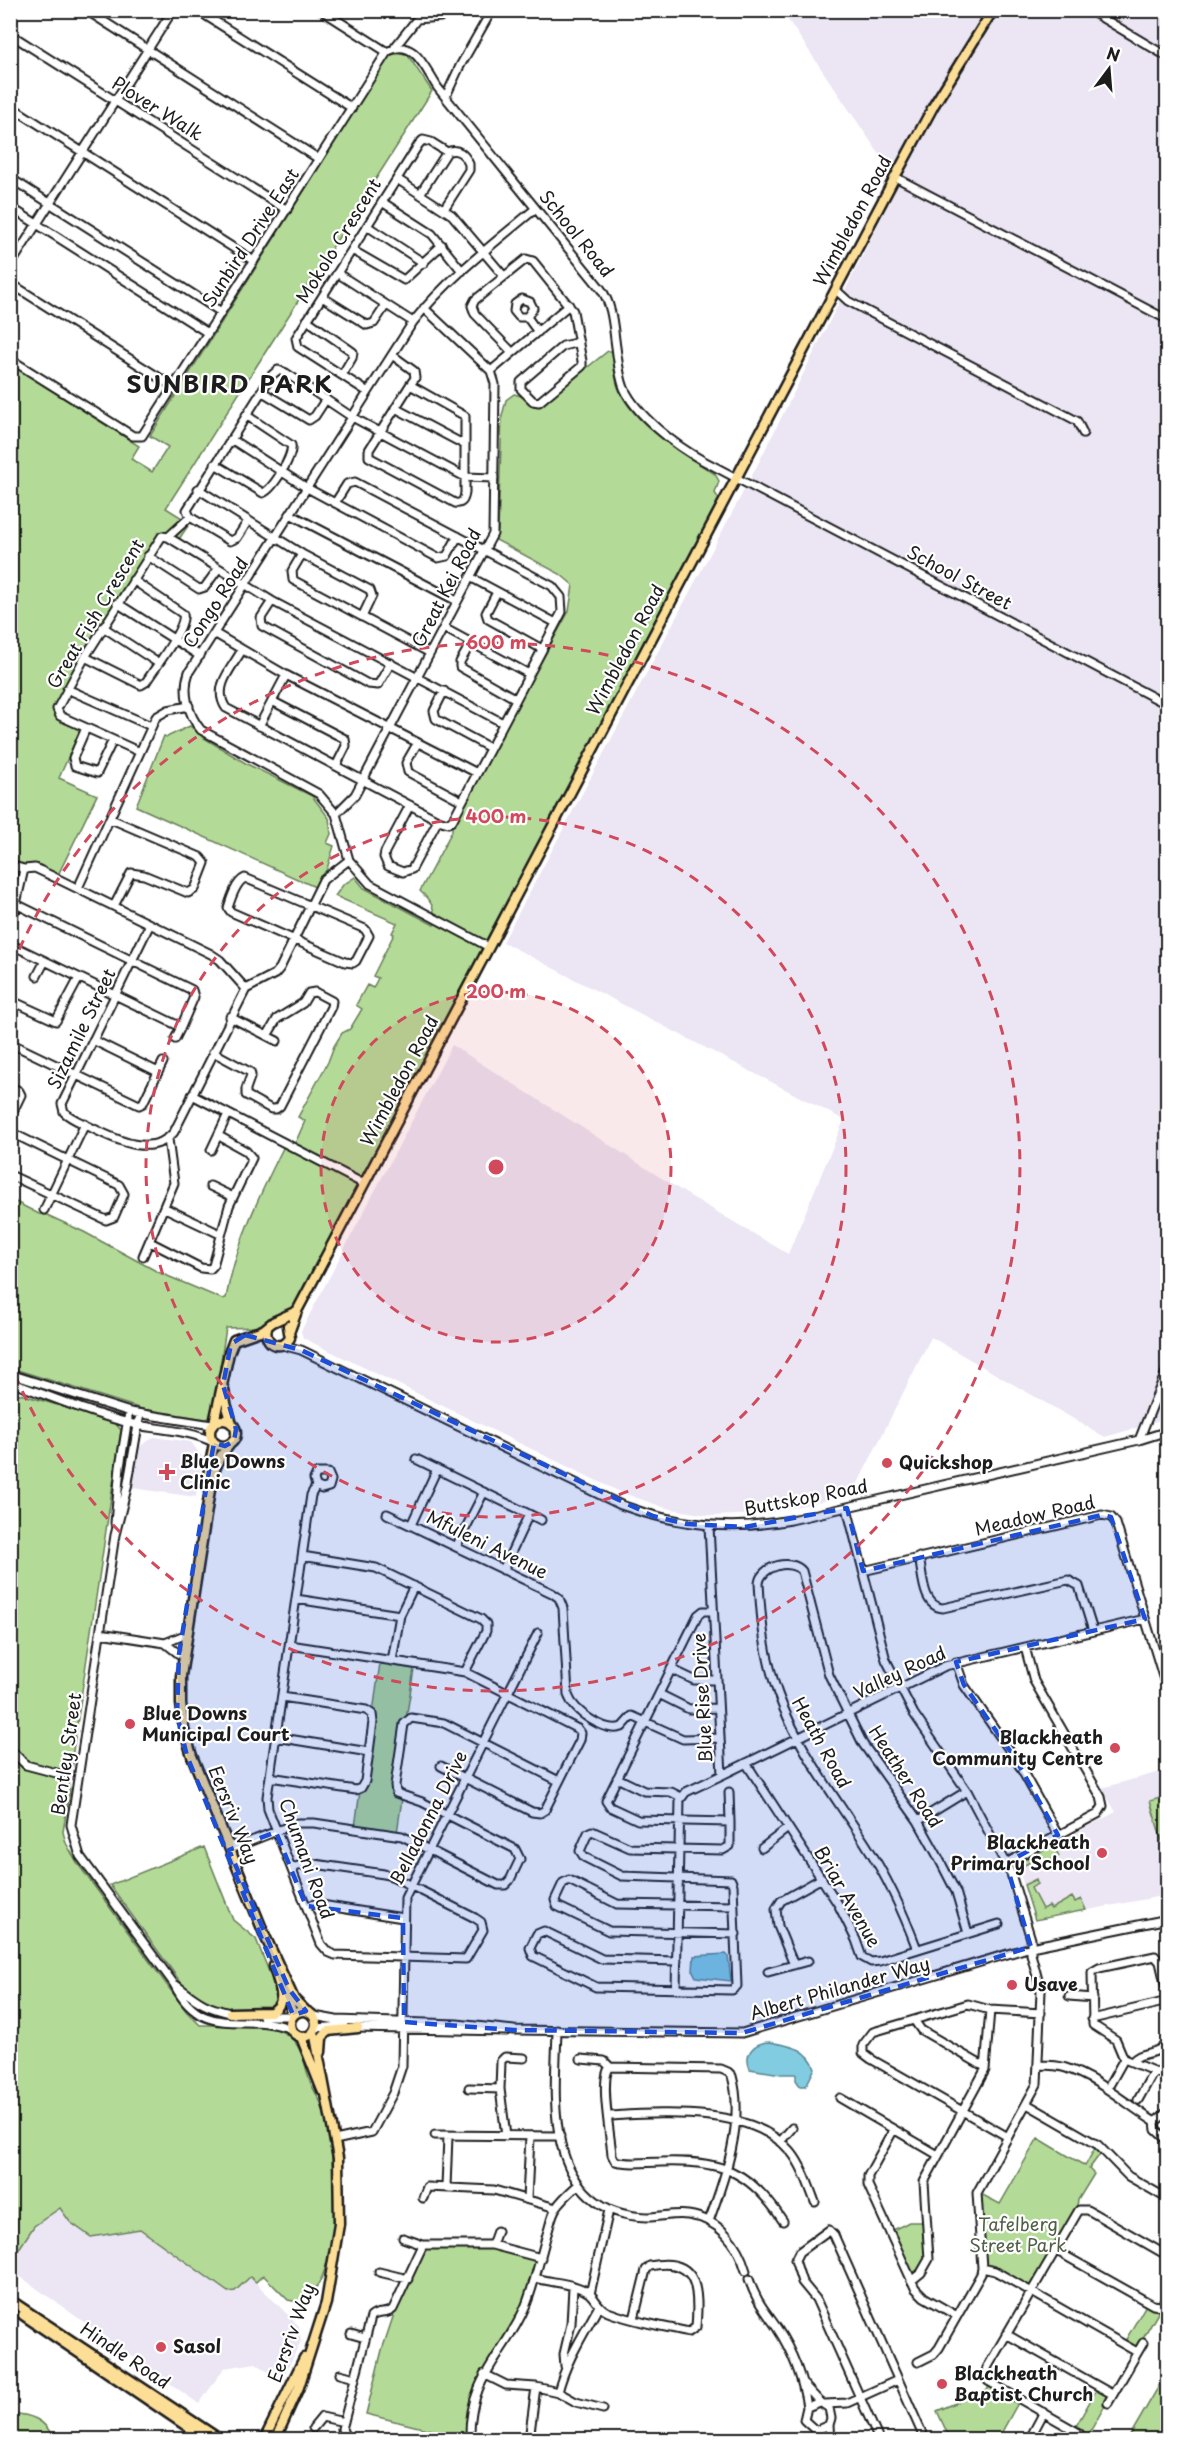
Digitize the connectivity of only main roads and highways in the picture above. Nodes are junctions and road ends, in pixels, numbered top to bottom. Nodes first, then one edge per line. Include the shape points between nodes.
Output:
1 (993, 10) edge
2 (297, 1311) junction
3 (279, 1321) junction
4 (267, 1328) junction
5 (290, 1333) junction
6 (245, 1335) junction
7 (268, 1341) junction
8 (223, 1386) junction
9 (213, 1424) junction
10 (232, 1424) junction
11 (214, 1442) junction
12 (230, 1444) junction
13 (274, 1966) junction
14 (230, 2013) road end
15 (310, 2013) junction
16 (293, 2015) junction
17 (358, 2028) road end
18 (315, 2030) junction
19 (301, 2037) junction
20 (327, 2092) junction
21 (328, 2104) junction
22 (333, 2269) junction
23 (10, 2300) edge
24 (10, 2306) edge
25 (207, 2439) edge
26 (221, 2439) edge
27 (264, 2439) edge
28 (275, 2439) edge

1 - 2 main road, Wimbledon Road via 895,177
2 - 3 main road
2 - 5 main road, Wimbledon Road
3 - 4 main road
3 - 5 main road via 286,1324
4 - 6 main road
4 - 7 main road
5 - 7 main road via 282,1345
6 - 7 main road
6 - 8 main road via 231,1344
8 - 9 main road
8 - 10 main road
9 - 10 main road via 223,1420
9 - 11 main road via 210,1432
10 - 12 main road via 236,1434
11 - 12 main road
11 - 13 main road, Eersriv Way via 179,1654 176,1702 182,1742
12 - 15 main road, Eersriv Way via 212,1477 180,1691 184,1729 232,1846 232,1858 289,1989 296,2002
13 - 14 main road via 282,1993 276,2009
13 - 16 main road, Eersriv Way
15 - 16 main road via 299,2011
15 - 18 main road
16 - 19 main road via 291,2029
17 - 20 main road via 328,2031 322,2038
18 - 19 main road
18 - 20 main road, Eersriv Way
19 - 21 main road, Eersriv Way
20 - 21 main road, Eersriv Way
21 - 22 main road, Eersriv Way via 340,2174 340,2216
22 - 27 main road, Eersriv Way via 301,2366
22 - 28 main road, Eersriv Way via 305,2370
23 - 26 main road, Hindle Road
24 - 25 main road, Hindle Road

